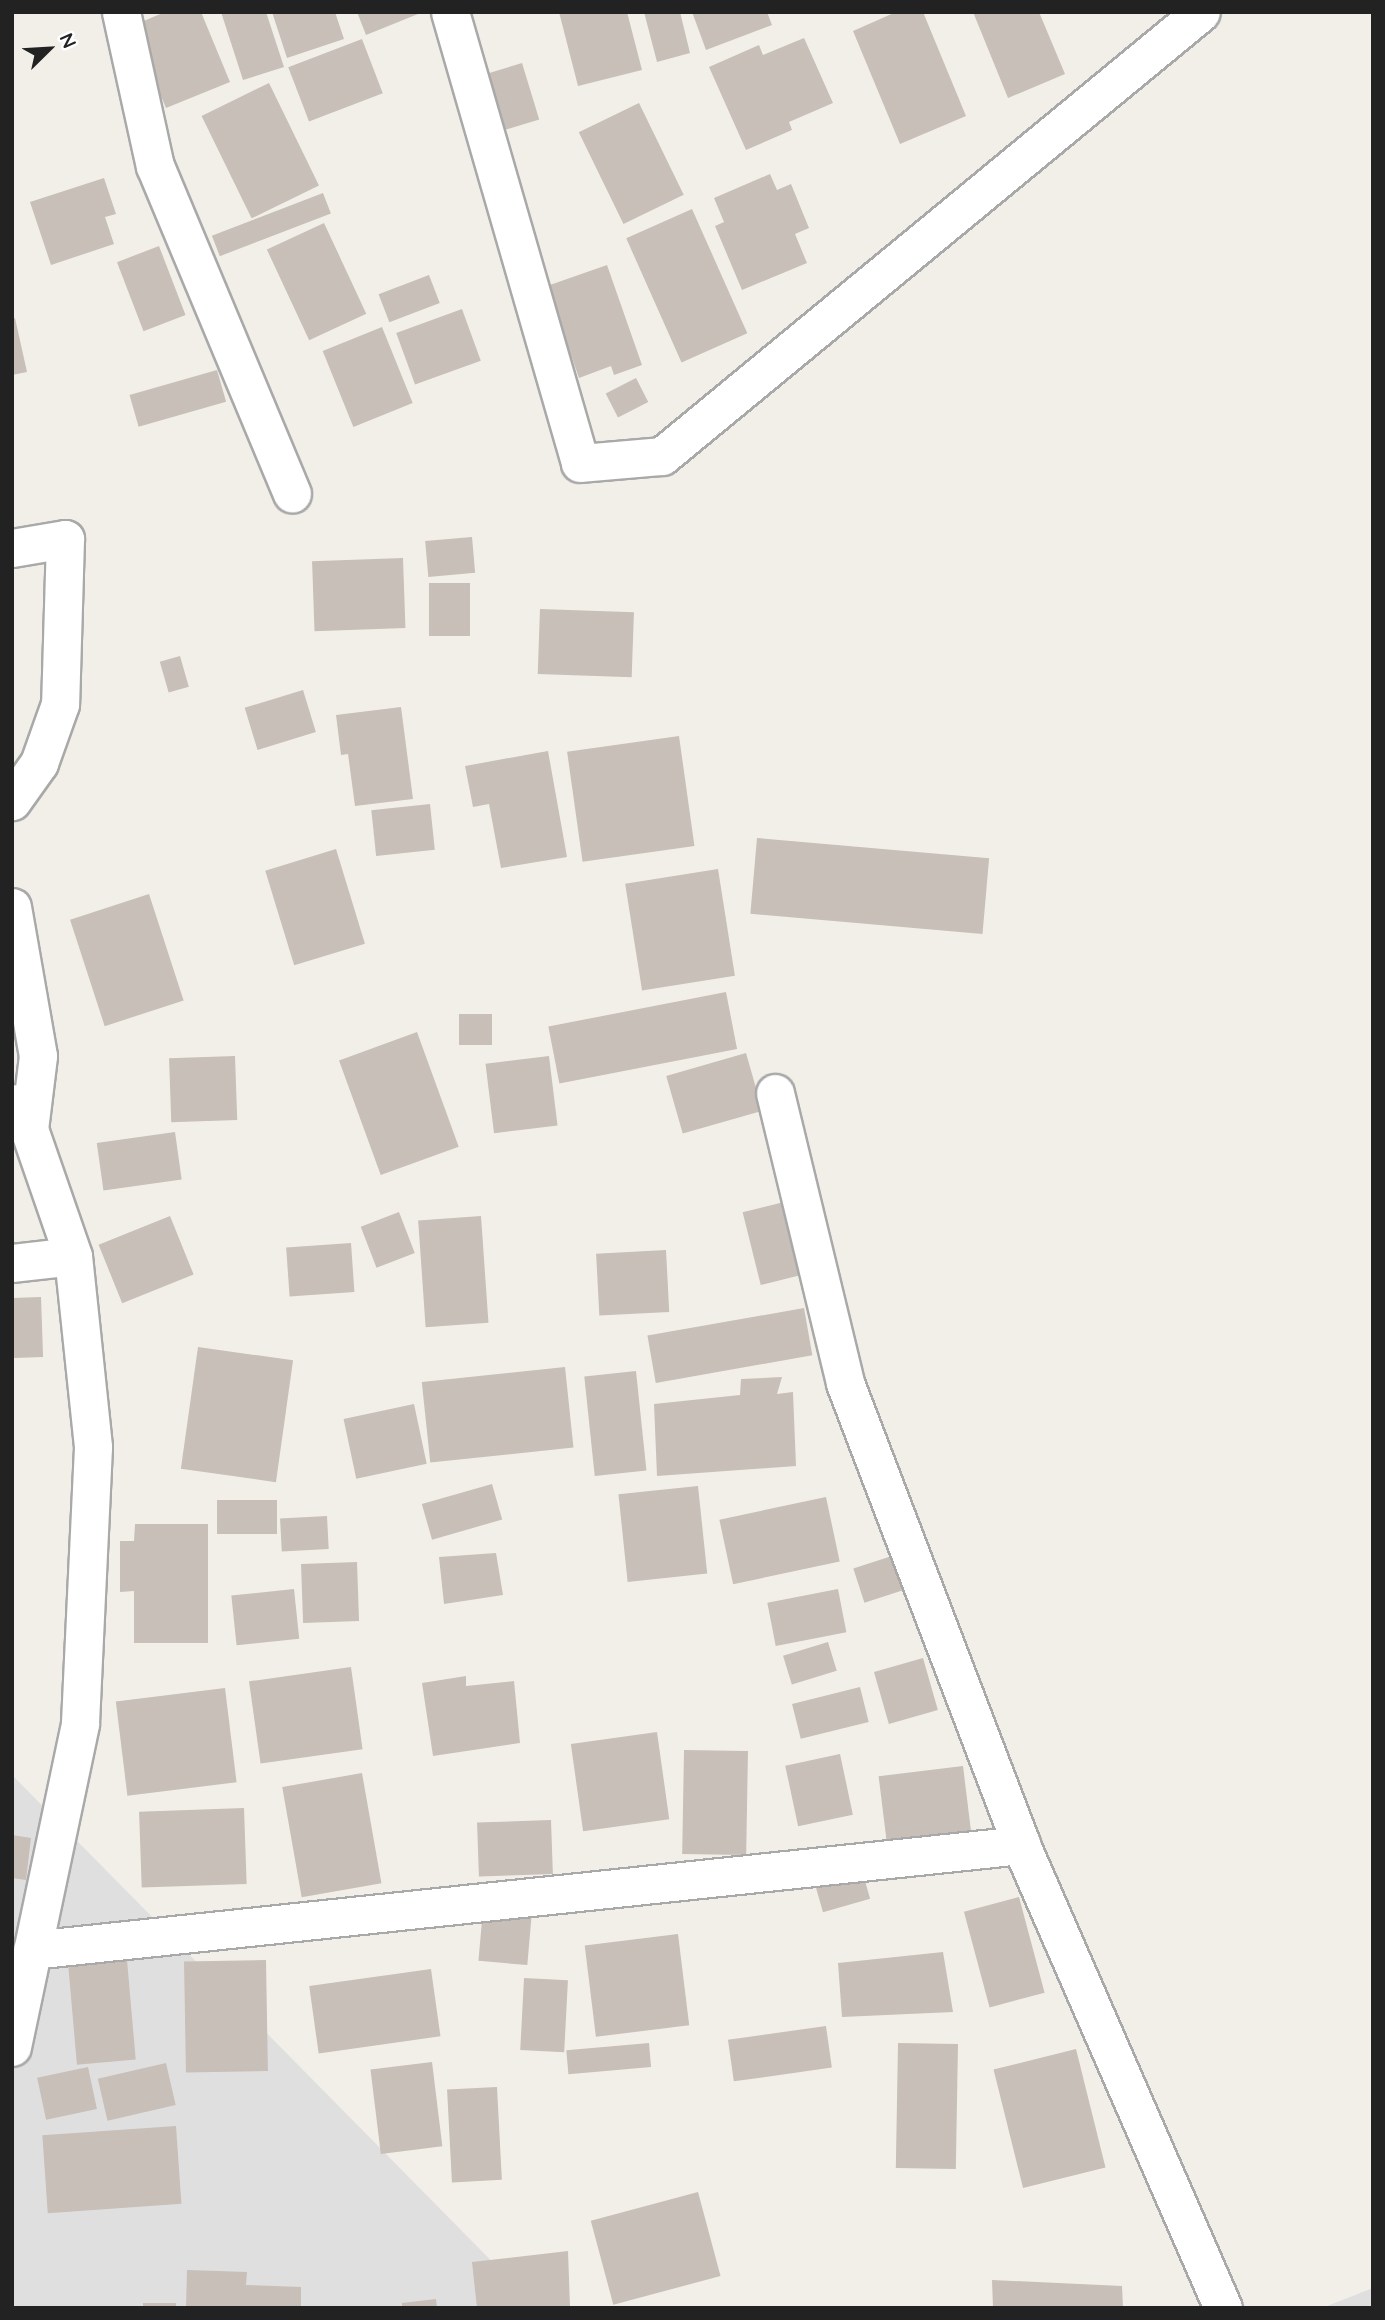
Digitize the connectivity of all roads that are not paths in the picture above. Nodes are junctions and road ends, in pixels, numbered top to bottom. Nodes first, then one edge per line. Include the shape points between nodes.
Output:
1 (121, 12) edge
2 (450, 12) edge
3 (1201, 12) edge
4 (292, 494) dead end
5 (12, 548) edge
6 (12, 801) edge
7 (12, 906) edge
8 (775, 1093) dead end
9 (21, 1116) edge
10 (74, 1256) junction
11 (12, 1263) edge
12 (1021, 1845) junction
13 (32, 1950) junction
14 (12, 2047) edge
15 (1223, 2308) edge

1 - 4 street via 155,166
2 - 3 street via 580,463 662,456
5 - 6 street via 65,539 60,704 39,763
7 - 9 street via 38,1056
8 - 12 street via 845,1383
9 - 10 street
10 - 11 street
10 - 13 street via 93,1447 80,1724
12 - 13 street
12 - 15 street
13 - 14 street

